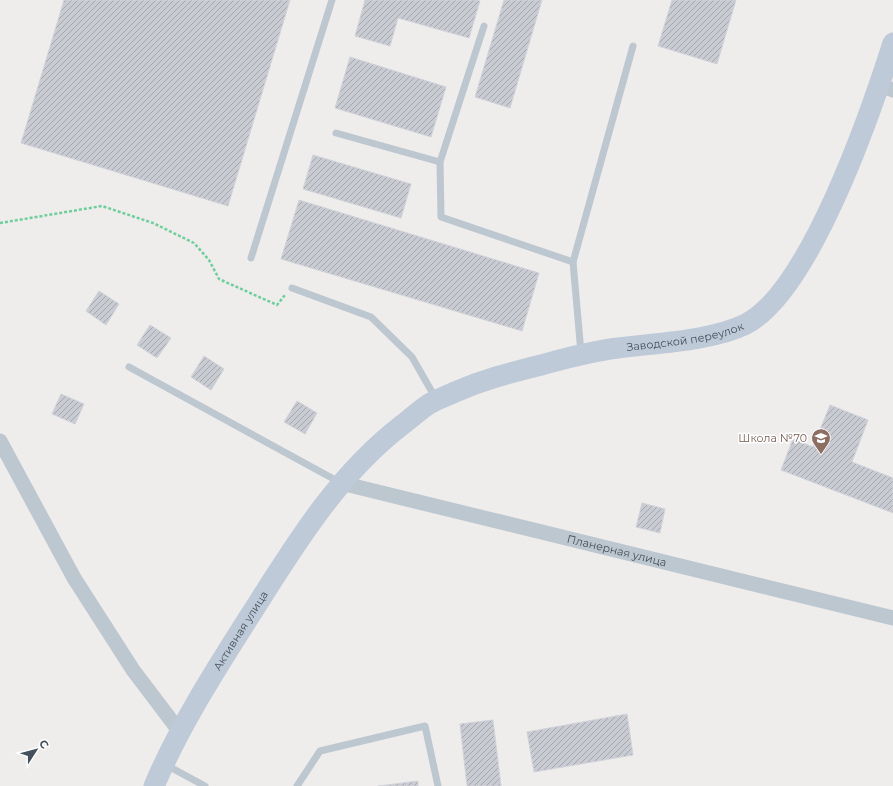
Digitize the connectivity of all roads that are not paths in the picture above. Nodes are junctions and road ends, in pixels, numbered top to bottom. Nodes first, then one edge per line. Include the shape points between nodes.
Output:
1 (332, 0) edge
2 (484, 26) dead end
3 (893, 43) edge
4 (633, 46) dead end
5 (886, 87) edge
6 (336, 133) dead end
7 (440, 162) junction
8 (251, 258) dead end
9 (573, 262) junction
10 (292, 288) road end
11 (581, 353) junction
12 (129, 367) dead end
13 (436, 401) junction
14 (0, 441) edge
15 (341, 483) junction
16 (893, 618) edge
17 (180, 732) junction
18 (164, 764) junction
19 (154, 786) edge
20 (205, 786) edge
21 (297, 786) edge
22 (438, 786) edge

1 - 8 lane
2 - 7 lane
3 - 5 main road, Заводской переулок
4 - 9 lane
5 - 11 main road, Заводской переулок via 819,229 796,272 772,304 745,325 714,335
6 - 7 lane
7 - 9 lane via 441,217
9 - 11 lane
10 - 13 lane via 372,317 412,357
11 - 13 main road, Заводской переулок via 488,378
12 - 15 lane
13 - 15 main road, Заводской переулок via 380,442
14 - 17 street via 74,578 133,670
15 - 16 street, Планерная улица
15 - 17 main road, Активная улица via 296,544 215,670
17 - 18 main road, Активная улица
18 - 19 main road, Активная улица
18 - 20 lane
21 - 22 lane via 320,751 425,726

